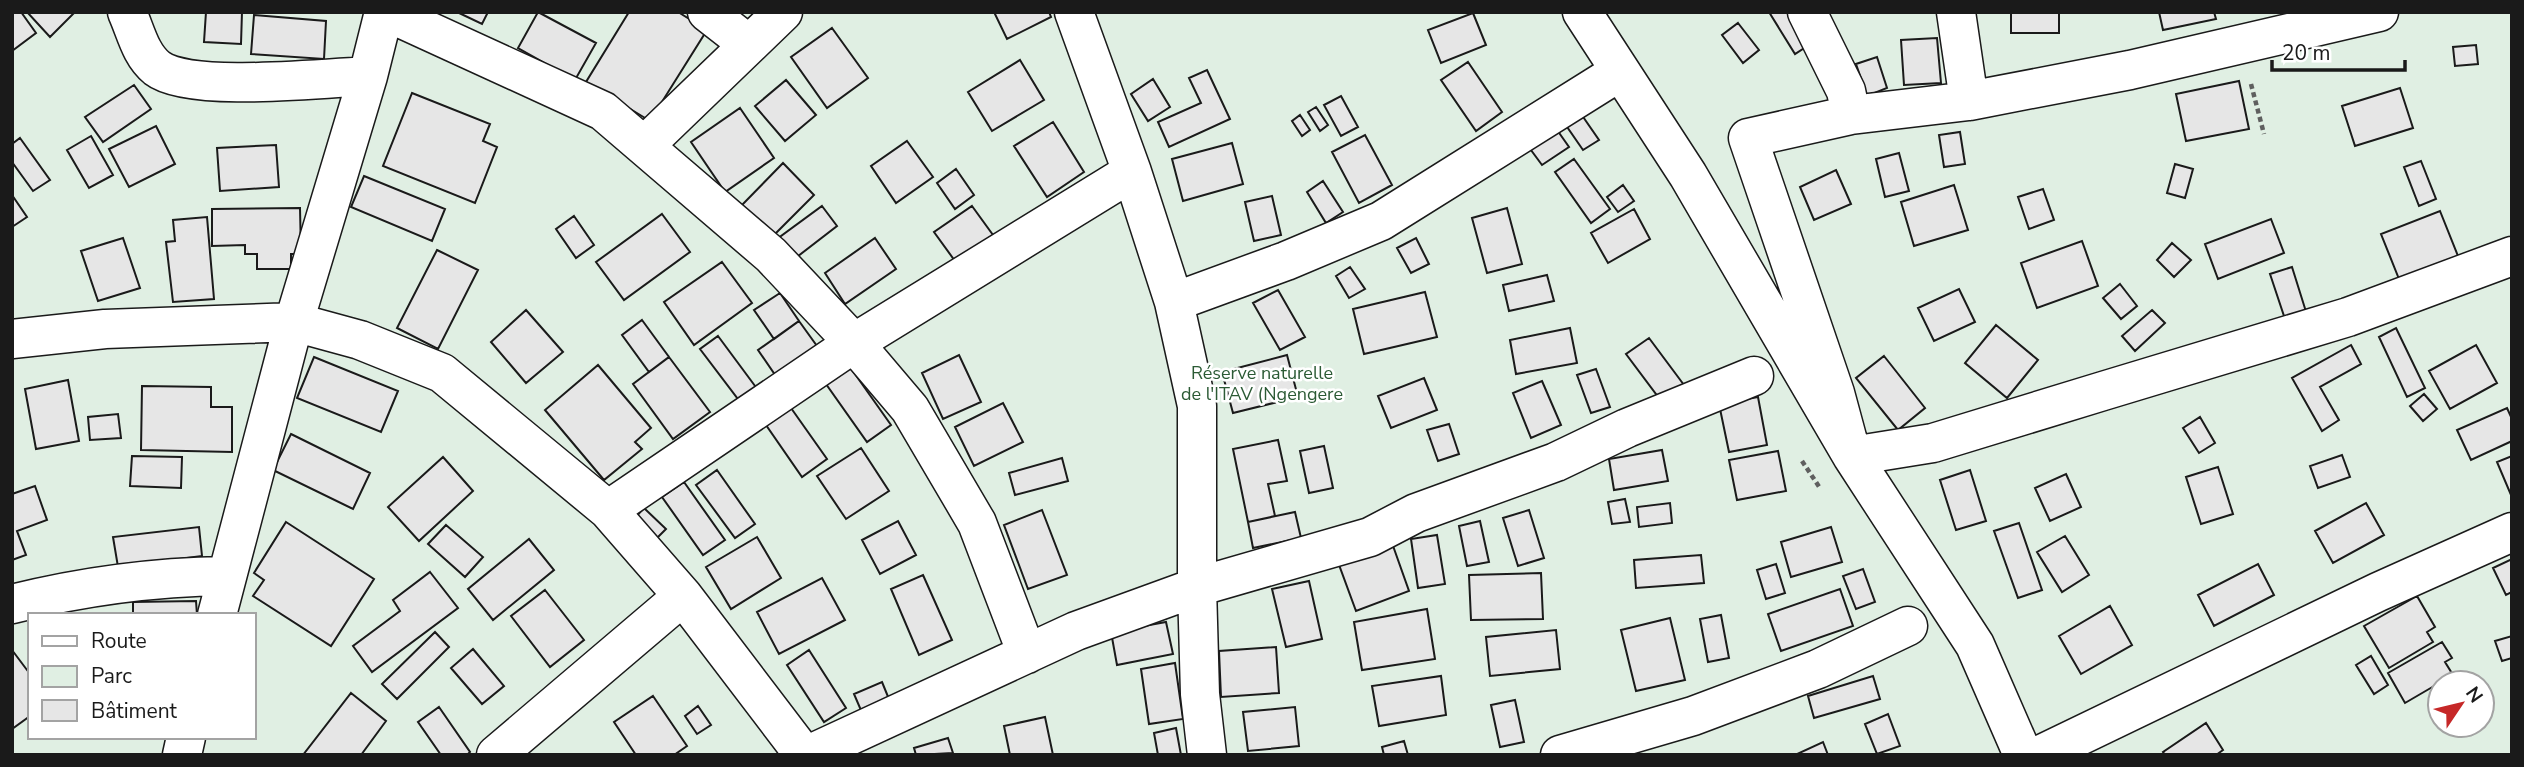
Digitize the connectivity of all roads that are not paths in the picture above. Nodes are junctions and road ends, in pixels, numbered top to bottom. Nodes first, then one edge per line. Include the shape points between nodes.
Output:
1 (127, 12) edge
2 (385, 12) edge
3 (707, 12) edge
4 (783, 12) edge
5 (1581, 12) edge
6 (1807, 12) edge
7 (1956, 12) edge
8 (2379, 12) edge
9 (1085, 17) edge
10 (748, 44) junction
11 (1619, 72) junction
12 (369, 76) junction
13 (1969, 101) junction
14 (1851, 115) junction
15 (645, 145) junction
16 (1132, 172) junction
17 (2512, 256) edge
18 (1174, 302) junction
19 (294, 322) junction
20 (12, 339) edge
21 (854, 343) junction
22 (1754, 376) dead end
23 (1853, 456) junction
24 (608, 510) junction
25 (2512, 532) edge
26 (226, 576) junction
27 (1197, 587) junction
28 (683, 596) junction
29 (12, 604) edge
30 (217, 613) edge
31 (1908, 626) dead end
32 (1027, 654) junction
33 (496, 755) edge
34 (806, 755) edge
35 (1207, 755) edge
36 (1560, 755) edge
37 (2023, 755) edge
38 (2040, 755) edge

1 - 12 street via 144,54 159,70 190,79 263,82
2 - 12 street
2 - 15 street via 603,111
3 - 10 street
4 - 10 street
5 - 11 street
6 - 14 street via 1846,92
7 - 13 street
8 - 13 street via 2130,70
9 - 16 street
10 - 15 street
11 - 18 street via 1381,221
11 - 23 street via 1688,175
12 - 19 street
13 - 14 street
14 - 23 street via 1748,138
15 - 21 street via 771,255
16 - 18 street
16 - 21 street
17 - 23 street via 2348,317 2090,396 1933,443
18 - 27 street via 1197,406
19 - 20 street via 105,329
19 - 24 street via 360,340 442,373
19 - 26 street
21 - 24 street
21 - 32 street via 910,409 977,523
22 - 27 street via 1729,383 1556,463 1416,513 1370,537
23 - 37 street via 1975,645
24 - 28 street
25 - 38 street
26 - 29 street via 161,577 74,588
26 - 30 street
27 - 32 street
27 - 35 street
28 - 33 street
28 - 34 street
31 - 36 street via 1818,668 1693,716
32 - 34 street

